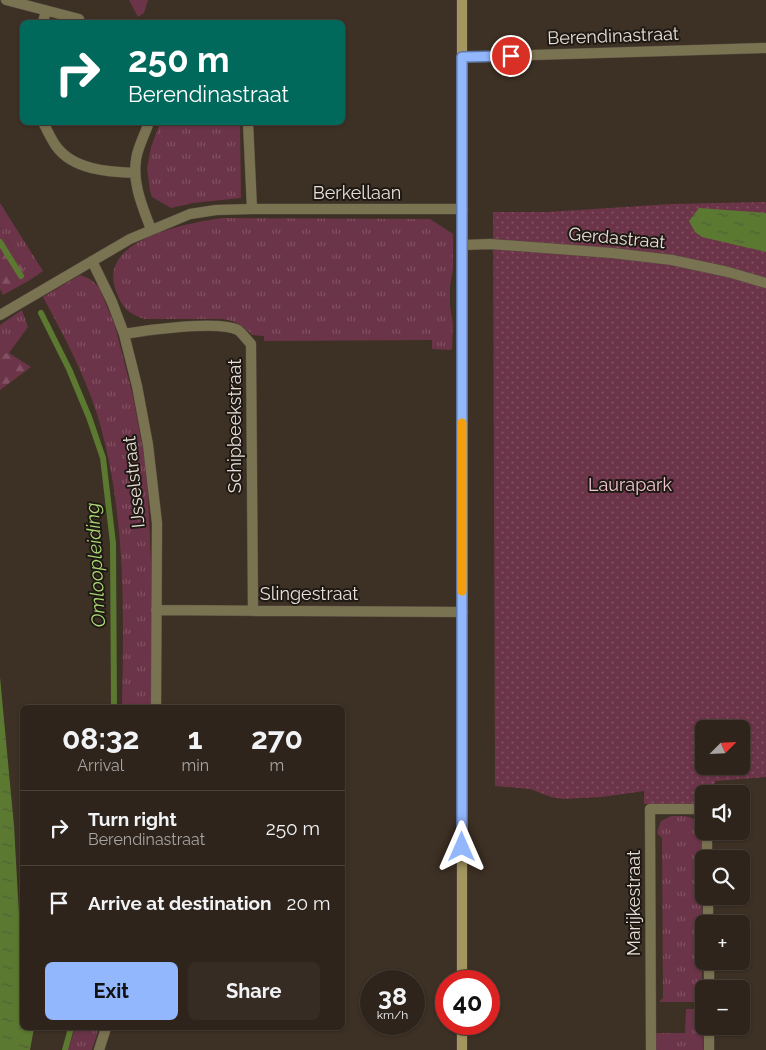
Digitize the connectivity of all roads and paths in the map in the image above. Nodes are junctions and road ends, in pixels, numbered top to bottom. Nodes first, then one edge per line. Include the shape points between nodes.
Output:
1 (6, 0) edge
2 (462, 0) edge
3 (46, 11) junction
4 (79, 19) dead end
5 (44, 20) edge
6 (766, 48) edge
7 (462, 57) junction
8 (45, 125) edge
9 (149, 125) edge
10 (248, 125) edge
11 (135, 173) junction
12 (252, 209) junction
13 (463, 209) junction
14 (151, 229) junction
15 (462, 245) junction
16 (92, 261) junction
17 (766, 283) edge
18 (0, 315) edge
19 (124, 334) junction
20 (156, 610) junction
21 (252, 610) junction
22 (462, 612) junction
23 (156, 705) edge
24 (695, 809) edge
25 (462, 970) edge
26 (105, 1030) edge
27 (462, 1035) edge
28 (709, 1035) edge
29 (100, 1050) edge
30 (462, 1050) edge
31 (651, 1050) edge
32 (709, 1050) edge

1 - 3 street
2 - 7 street
3 - 4 street
3 - 5 street
6 - 7 street, Berendinastraat
7 - 13 street
8 - 11 street via 57,148 70,159 108,172
9 - 11 street via 138,150
10 - 12 street
11 - 14 street via 141,204
12 - 13 street, Berkellaan
12 - 14 street, Berkellaan via 190,214
13 - 15 street
14 - 16 street, Berkellaan
15 - 17 street, Gerdastraat via 490,244 672,260
15 - 22 street
16 - 18 street, Berkellaan
16 - 19 street, IJsselstraat
19 - 20 street, IJsselstraat via 137,386 153,484 157,523
19 - 21 street, Schipbeekstraat via 163,328 221,326 238,330 251,344
20 - 21 street, Slingestraat
20 - 23 street, IJsselstraat
21 - 22 street, Slingestraat
22 - 25 street
24 - 31 street, Marijkestraat via 650,809
26 - 29 street
27 - 30 street
28 - 32 street

